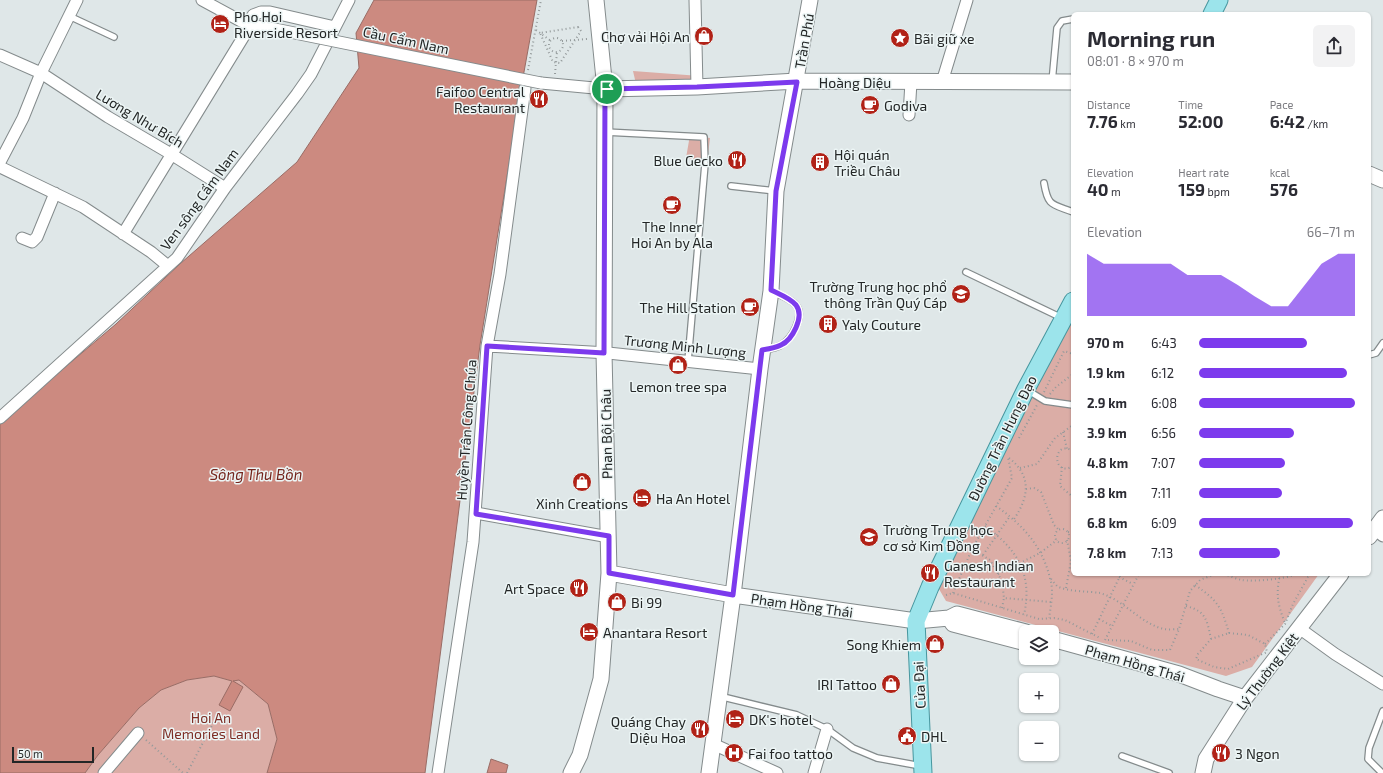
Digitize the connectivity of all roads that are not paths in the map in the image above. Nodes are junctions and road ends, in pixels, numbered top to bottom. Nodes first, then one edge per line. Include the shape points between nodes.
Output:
1 (76, 0) edge
2 (202, 0) edge
3 (349, 0) edge
4 (596, 0) edge
5 (695, 0) edge
6 (810, 0) edge
7 (967, 0) edge
8 (1219, 0) edge
9 (1213, 12) edge
10 (69, 16) junction
11 (1071, 19) edge
12 (250, 26) junction
13 (335, 27) junction
14 (114, 37) dead end
15 (0, 55) edge
16 (41, 73) junction
17 (797, 82) junction
18 (911, 82) junction
19 (942, 82) junction
20 (1052, 82) junction
21 (1071, 82) edge
22 (541, 83) joint
23 (697, 87) junction
24 (525, 88) dead end
25 (605, 89) junction
26 (909, 115) dead end
27 (605, 132) junction
28 (171, 154) junction
29 (0, 162) edge
30 (0, 167) edge
31 (1371, 175) edge
32 (1383, 180) edge
33 (1044, 183) dead end
34 (731, 186) dead end
35 (225, 188) junction
36 (776, 191) junction
37 (55, 193) junction
38 (1071, 211) edge
39 (123, 234) junction
40 (22, 238) dead end
41 (168, 266) junction
42 (966, 272) dead end
43 (771, 290) junction
44 (1071, 305) edge
45 (1064, 319) junction
46 (1383, 344) edge
47 (487, 346) junction
48 (762, 350) junction
49 (604, 353) junction
50 (1371, 354) edge
51 (688, 361) junction
52 (760, 368) junction
53 (1026, 389) junction
54 (1071, 405) edge
55 (0, 418) edge
56 (476, 514) junction
57 (609, 536) junction
58 (609, 573) junction
59 (1339, 576) edge
60 (733, 595) junction
61 (949, 618) junction
62 (916, 621) junction
63 (1292, 626) junction
64 (1019, 630) edge
65 (1019, 641) edge
66 (1059, 642) edge
67 (1059, 651) edge
68 (1084, 653) junction
69 (1383, 684) edge
70 (719, 696) junction
71 (1245, 698) junction
72 (1383, 711) edge
73 (828, 730) junction
74 (138, 733) road end
75 (713, 744) junction
76 (1122, 756) dead end
77 (923, 770) edge
78 (104, 773) edge
79 (438, 773) edge
80 (571, 773) edge
81 (710, 773) edge
82 (777, 773) edge
83 (814, 773) edge
84 (1169, 773) edge
85 (1203, 773) edge
86 (1382, 773) edge

1 - 10 street
2 - 12 street
3 - 13 street, Ven sông Cẩm Nam
4 - 25 street, Phan Bội Châu
5 - 23 street
6 - 17 street, Trần Phú
7 - 19 street
8 - 9 main road
10 - 14 lane
10 - 16 street
11 - 20 lane via 1062,21 1057,28
12 - 13 street via 253,15 270,12
12 - 22 street, Cầu Cẩm Nam, bridge
12 - 28 street
13 - 35 street, Ven sông Cẩm Nam via 311,74
15 - 16 street, Lương Như Bích
16 - 28 street, Lương Như Bích
16 - 29 street via 23,118
17 - 18 street, Hoàng Diệu
17 - 23 street, Hoàng Diệu
17 - 36 street, Trần Phú
18 - 19 street, Hoàng Diệu
18 - 26 street
19 - 20 street, Hoàng Diệu
20 - 21 street, Hoàng Diệu
22 - 25 street, Hoàng Diệu
23 - 25 street, Hoàng Diệu
24 - 47 street, Huyền Trân Công Chúa via 500,274
25 - 27 street, Phan Bội Châu
27 - 49 street, Phan Bội Châu
27 - 51 lane via 704,137 705,164
28 - 35 street, Lương Như Bích
28 - 39 street
30 - 37 street
31 - 32 street
33 - 38 lane via 1046,197 1052,203
34 - 36 lane
35 - 41 street, Ven sông Cẩm Nam via 177,258
36 - 43 street, Trần Phú
37 - 39 street
37 - 40 street via 37,237 32,242
39 - 41 street
41 - 55 street, Ven sông Cẩm Nam
42 - 45 lane
43 - 48 street, Trần Phú
43 - 48 lane via 796,305 799,314 793,335 781,345
44 - 45 main road, Đường Trần Hưng Đạo
45 - 53 main road, Đường Trần Hưng Đạo
46 - 50 lane via 1376,353
47 - 49 street, Trương Minh Lượng
47 - 56 street, Huyền Trân Công Chúa
48 - 52 street, Trần Phú
49 - 51 street, Trương Minh Lượng
49 - 57 street, Phan Bội Châu
51 - 52 street, Trương Minh Lượng
52 - 60 street, Trần Phú
53 - 54 lane via 1042,400
53 - 62 main road, Đường Trần Hưng Đạo
56 - 57 street
56 - 79 street, Huyền Trân Công Chúa
57 - 58 street, Phan Bội Châu
58 - 60 street, Phạm Hồng Thái
58 - 80 street, Phan Bội Châu via 601,679 580,755
59 - 63 street, Lý Thường Kiệt
60 - 62 street, Phạm Hồng Thái
60 - 70 street, Trần Phú
61 - 62 street, Phạm Hồng Thái
61 - 64 street, Phạm Hồng Thái via 957,614
61 - 65 street via 953,624
62 - 77 main road, Cửa Đại
63 - 69 street
63 - 71 street, Lý Thường Kiệt
66 - 68 street, Phạm Hồng Thái
67 - 68 street, Phạm Hồng Thái
68 - 71 street, Phạm Hồng Thái via 1176,683 1218,689
70 - 73 lane via 797,714
70 - 75 street, Trần Phú
71 - 85 street, Lý Thường Kiệt via 1206,759
72 - 86 lane via 1369,748 1368,759
73 - 77 lane via 853,748 877,758
73 - 83 street
74 - 78 street
75 - 81 street, Trần Phú
75 - 82 street
76 - 84 lane

